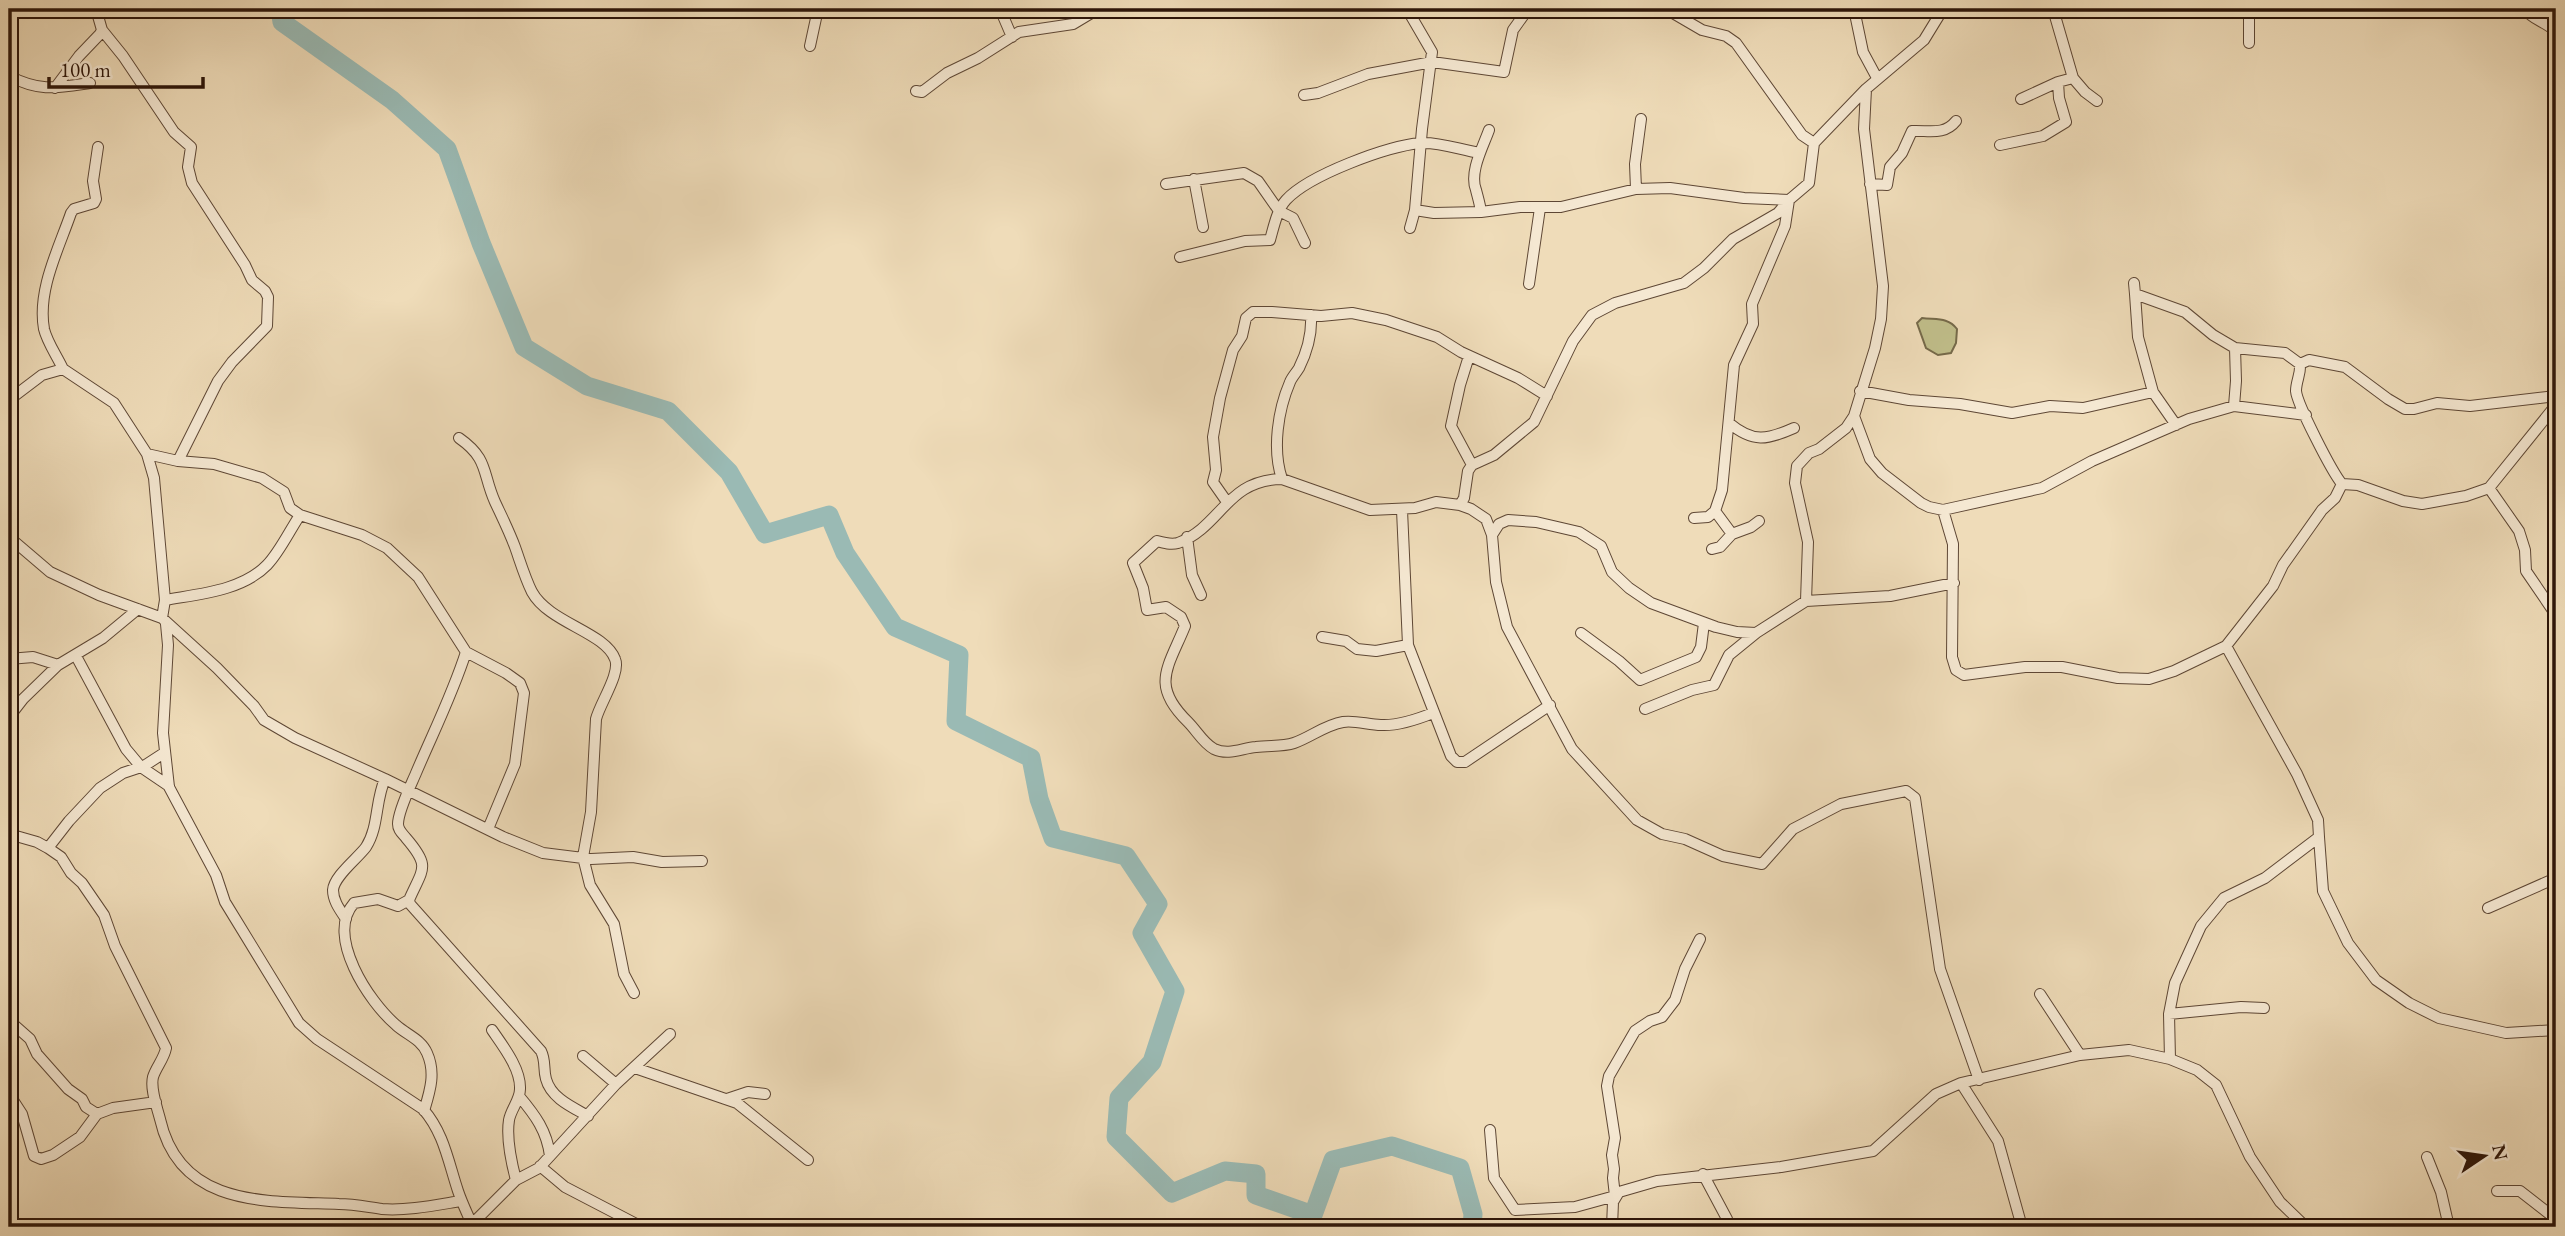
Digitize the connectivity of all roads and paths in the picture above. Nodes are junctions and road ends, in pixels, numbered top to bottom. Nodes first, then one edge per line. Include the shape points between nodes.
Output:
1 (96, 9) edge
2 (818, 9) edge
3 (999, 9) edge
4 (1098, 9) edge
5 (1407, 9) edge
6 (1528, 9) edge
7 (1666, 9) edge
8 (1854, 9) edge
9 (1943, 9) edge
10 (2053, 9) edge
11 (2249, 9) edge
12 (2525, 9) edge
13 (102, 30) junction
14 (2556, 32) edge
15 (1012, 37) junction
16 (2249, 43) dead end
17 (810, 46) dead end
18 (1432, 62) junction
19 (9, 76) edge
20 (1877, 78) junction
21 (2073, 78) junction
22 (2058, 82) junction
23 (90, 83) dead end
24 (55, 88) junction
25 (1866, 89) junction
26 (916, 91) dead end
27 (1304, 95) dead end
28 (2021, 99) dead end
29 (2097, 101) dead end
30 (1641, 119) dead end
31 (1956, 121) dead end
32 (1489, 130) dead end
33 (1422, 143) junction
34 (1814, 143) junction
35 (2000, 145) dead end
36 (98, 148) dead end
37 (1480, 153) junction
38 (1194, 180) junction
39 (1166, 184) dead end
40 (1870, 184) junction
41 (1636, 189) junction
42 (1789, 200) junction
43 (1540, 208) junction
44 (1415, 210) junction
45 (1279, 211) junction
46 (1481, 212) junction
47 (1203, 227) dead end
48 (1410, 228) dead end
49 (1305, 243) dead end
50 (1180, 257) dead end
51 (1529, 284) dead end
52 (1311, 315) junction
53 (2235, 348) junction
54 (1469, 356) junction
55 (2301, 364) junction
56 (63, 369) junction
57 (1860, 391) junction
58 (2153, 392) junction
59 (1547, 396) junction
60 (2556, 396) edge
61 (9, 400) edge
62 (2556, 405) edge
63 (2234, 406) junction
64 (2306, 415) junction
65 (1854, 416) junction
66 (1729, 423) junction
67 (2176, 425) junction
68 (1794, 428) dead end
69 (459, 438) dead end
70 (147, 454) junction
71 (178, 461) junction
72 (1472, 465) junction
73 (1282, 479) junction
74 (2342, 484) junction
75 (2489, 488) junction
76 (1227, 502) junction
77 (1460, 505) junction
78 (1402, 510) junction
79 (1943, 510) junction
80 (1715, 511) junction
81 (300, 515) junction
82 (1694, 518) dead end
83 (1759, 521) dead end
84 (1732, 534) junction
85 (1492, 535) junction
86 (9, 537) edge
87 (1187, 537) junction
88 (1712, 549) dead end
89 (1954, 583) junction
90 (1201, 595) dead end
91 (165, 600) junction
92 (1806, 601) junction
93 (138, 609) junction
94 (2556, 615) edge
95 (164, 621) junction
96 (1704, 623) junction
97 (1581, 633) dead end
98 (1756, 633) junction
99 (1322, 637) dead end
100 (1408, 645) junction
101 (2227, 646) junction
102 (466, 652) junction
103 (76, 656) junction
104 (9, 659) edge
105 (58, 665) junction
106 (1550, 705) junction
107 (1645, 709) dead end
108 (1433, 713) junction
109 (9, 717) edge
110 (164, 753) junction
111 (141, 768) junction
112 (385, 779) junction
113 (169, 787) junction
114 (408, 790) junction
115 (488, 830) junction
116 (9, 834) edge
117 (2319, 837) junction
118 (48, 848) junction
119 (583, 857) junction
120 (702, 861) dead end
121 (2556, 878) edge
122 (409, 900) junction
123 (2488, 908) dead end
124 (346, 919) junction
125 (1700, 939) dead end
126 (634, 993) dead end
127 (2040, 994) dead end
128 (2264, 1008) dead end
129 (2169, 1014) junction
130 (9, 1026) edge
131 (492, 1030) dead end
132 (2556, 1030) edge
133 (670, 1034) dead end
134 (2080, 1055) junction
135 (583, 1056) dead end
136 (2170, 1059) junction
137 (635, 1068) junction
138 (1979, 1080) junction
139 (1961, 1083) junction
140 (616, 1084) junction
141 (9, 1094) edge
142 (765, 1094) dead end
143 (519, 1096) junction
144 (727, 1099) junction
145 (156, 1101) junction
146 (424, 1111) junction
147 (97, 1114) junction
148 (588, 1116) junction
149 (1490, 1130) dead end
150 (550, 1156) junction
151 (2427, 1157) dead end
152 (808, 1160) dead end
153 (541, 1166) junction
154 (1703, 1174) junction
155 (516, 1180) junction
156 (2497, 1191) dead end
157 (1615, 1196) junction
158 (461, 1200) junction
159 (2556, 1219) edge
160 (472, 1225) edge
161 (642, 1227) edge
162 (1612, 1227) edge
163 (1728, 1227) edge
164 (2022, 1227) edge
165 (2306, 1227) edge
166 (2449, 1227) edge

1 - 13 street
2 - 17 street
3 - 15 street
4 - 15 street via 1073,24
5 - 18 street via 1430,48
6 - 18 street via 1513,30 1504,72
7 - 34 street via 1736,43 1801,135
8 - 20 street via 1863,52
9 - 20 street via 1924,40
10 - 21 street
11 - 16 street
12 - 14 street
13 - 24 street
13 - 71 street via 174,132 191,147 188,167 192,183 249,276 268,297 267,326 218,381
15 - 26 street via 922,92
18 - 27 street via 1368,74
18 - 33 street
19 - 24 street via 27,85
20 - 25 street
21 - 22 street
21 - 29 street
22 - 28 street
22 - 35 street via 2066,122 2043,136
23 - 24 street
25 - 34 street
25 - 40 street via 1864,130
30 - 41 street via 1634,164
31 - 40 street via 1935,133 1912,131 1890,167 1887,185
32 - 37 street
33 - 37 street
33 - 44 street
33 - 45 street via 1385,151 1321,176 1285,201
34 - 42 street via 1809,183
36 - 56 street via 93,181 96,199 71,213 44,298 44,331
37 - 46 street via 1475,190
38 - 39 street
38 - 45 street via 1252,175
38 - 47 street
40 - 57 street via 1882,286 1881,319
41 - 42 street via 1671,188
41 - 43 street
42 - 59 street via 1778,213 1733,239 1684,283 1615,303 1592,315 1573,341
42 - 66 street via 1785,226 1752,304 1753,324 1734,365
43 - 46 street
43 - 51 street
44 - 46 street
44 - 48 street
45 - 49 street via 1298,223
45 - 50 street via 1270,240
52 - 54 street via 1352,313 1386,320 1430,334
52 - 73 street via 1308,344 1282,409 1277,457
52 - 76 street via 1253,312 1246,318 1214,425 1213,482
53 - 55 street via 2285,353
53 - 58 street via 2185,312 2134,289 2138,337
53 - 63 street
54 - 59 street via 1510,373
54 - 72 street via 1451,426
55 - 60 street via 2309,360 2346,367 2405,409 2437,402 2470,406
55 - 64 street via 2296,393
56 - 61 street via 42,375
56 - 70 street via 114,403
57 - 58 street via 2012,412 2050,406 2083,408
57 - 65 street
58 - 67 street
59 - 72 street via 1534,422 1494,455
62 - 75 street
63 - 64 street
63 - 67 street
64 - 74 street
65 - 79 street via 1870,459 1882,473 1921,503
65 - 92 street via 1846,428 1802,458 1797,467 1795,483 1808,542
66 - 68 street via 1755,439
66 - 80 street via 1722,490
67 - 79 street via 2042,488
69 - 119 street via 482,461 533,593 548,610 601,643 617,664 596,719 591,812
70 - 71 street
70 - 91 street via 154,478
71 - 81 street via 214,464 262,478 284,492 290,508
72 - 77 street
73 - 76 street via 1258,481
73 - 78 street via 1370,510
74 - 75 street via 2422,504
74 - 101 street
75 - 94 street via 2519,531 2526,571
76 - 87 street
77 - 78 street via 1436,502
77 - 85 street via 1486,519
78 - 100 street
79 - 89 street via 1953,544
80 - 82 street
80 - 84 street
81 - 91 street via 269,563 258,572 227,589
81 - 102 street via 362,535 393,553 418,577
83 - 84 street
84 - 88 street
85 - 96 street via 1508,520 1579,532 1601,546 1612,572 1629,588 1651,603
85 - 106 street via 1504,617
86 - 93 street via 50,572
87 - 90 street via 1192,575
87 - 108 street via 1171,544 1157,541 1133,564 1147,610 1166,607 1184,621 1166,676 1166,696 1213,748 1234,752 1295,743 1345,722 1384,726
89 - 92 street via 1890,596
89 - 101 street via 1952,657 1956,670 1964,675 2062,667 2149,679
91 - 95 street
92 - 98 street
93 - 95 street
93 - 103 street
95 - 110 street via 168,645
95 - 112 street via 217,668 264,720
96 - 97 street via 1696,657 1640,680
96 - 98 street
98 - 107 street via 1729,655 1714,685
99 - 100 street via 1376,651
100 - 108 street
101 - 117 street via 2297,774 2318,820
102 - 114 street
102 - 115 street via 506,673 520,683 524,693 515,764
103 - 105 street
103 - 111 street
104 - 105 street via 33,657
105 - 109 street
106 - 108 street via 1465,762 1451,756
106 - 138 street via 1565,740 1629,813 1662,834 1731,858 1762,864 1793,829 1840,804 1906,791 1915,798 1940,969
110 - 111 street
110 - 113 street
111 - 113 street
111 - 118 street via 100,788
112 - 114 street
112 - 124 street via 366,847 333,890
113 - 146 street via 216,875 225,902 299,1023
114 - 115 street
114 - 122 street via 398,825 423,864
115 - 119 street via 543,853
116 - 118 street
117 - 129 street via 2265,878 2224,898 2201,926 2175,983
117 - 132 street via 2323,891 2348,943 2376,980 2439,1018 2506,1033
118 - 145 street via 61,857 104,915 166,1048 153,1078
119 - 120 street
119 - 126 street via 590,885 614,924 624,974
121 - 123 street
122 - 124 street via 398,906 378,899 354,903
122 - 148 street via 541,1051 547,1082 561,1100
124 - 146 street via 347,952 356,971 378,1005 423,1045 428,1055 433,1070
125 - 157 street via 1675,1000 1661,1017 1636,1031 1609,1076
127 - 134 street
128 - 129 street
129 - 136 street
130 - 147 street via 13,1024 30,1040 68,1089
131 - 143 street via 515,1069
133 - 137 street
134 - 136 street via 2129,1050
134 - 138 street
135 - 140 street
136 - 165 street via 2197,1070 2216,1085 2250,1157 2280,1202
137 - 140 street
137 - 144 street
138 - 139 street
139 - 154 street via 1936,1094 1873,1151 1724,1175
139 - 164 street via 1998,1141
140 - 148 street
141 - 147 street via 22,1114 37,1158 47,1158 73,1142
142 - 144 street via 748,1092
143 - 150 street via 542,1127
143 - 155 street via 509,1121
144 - 152 street
145 - 147 street
145 - 158 street via 164,1135 186,1171 241,1198 384,1209
146 - 158 street via 444,1142
148 - 150 street
149 - 157 street via 1494,1178 1515,1210 1575,1207
150 - 153 street
151 - 166 street
153 - 155 street
153 - 161 street via 565,1187
154 - 157 street via 1657,1181
154 - 163 street
155 - 160 street
156 - 159 street via 2520,1191
157 - 162 street
158 - 160 street

